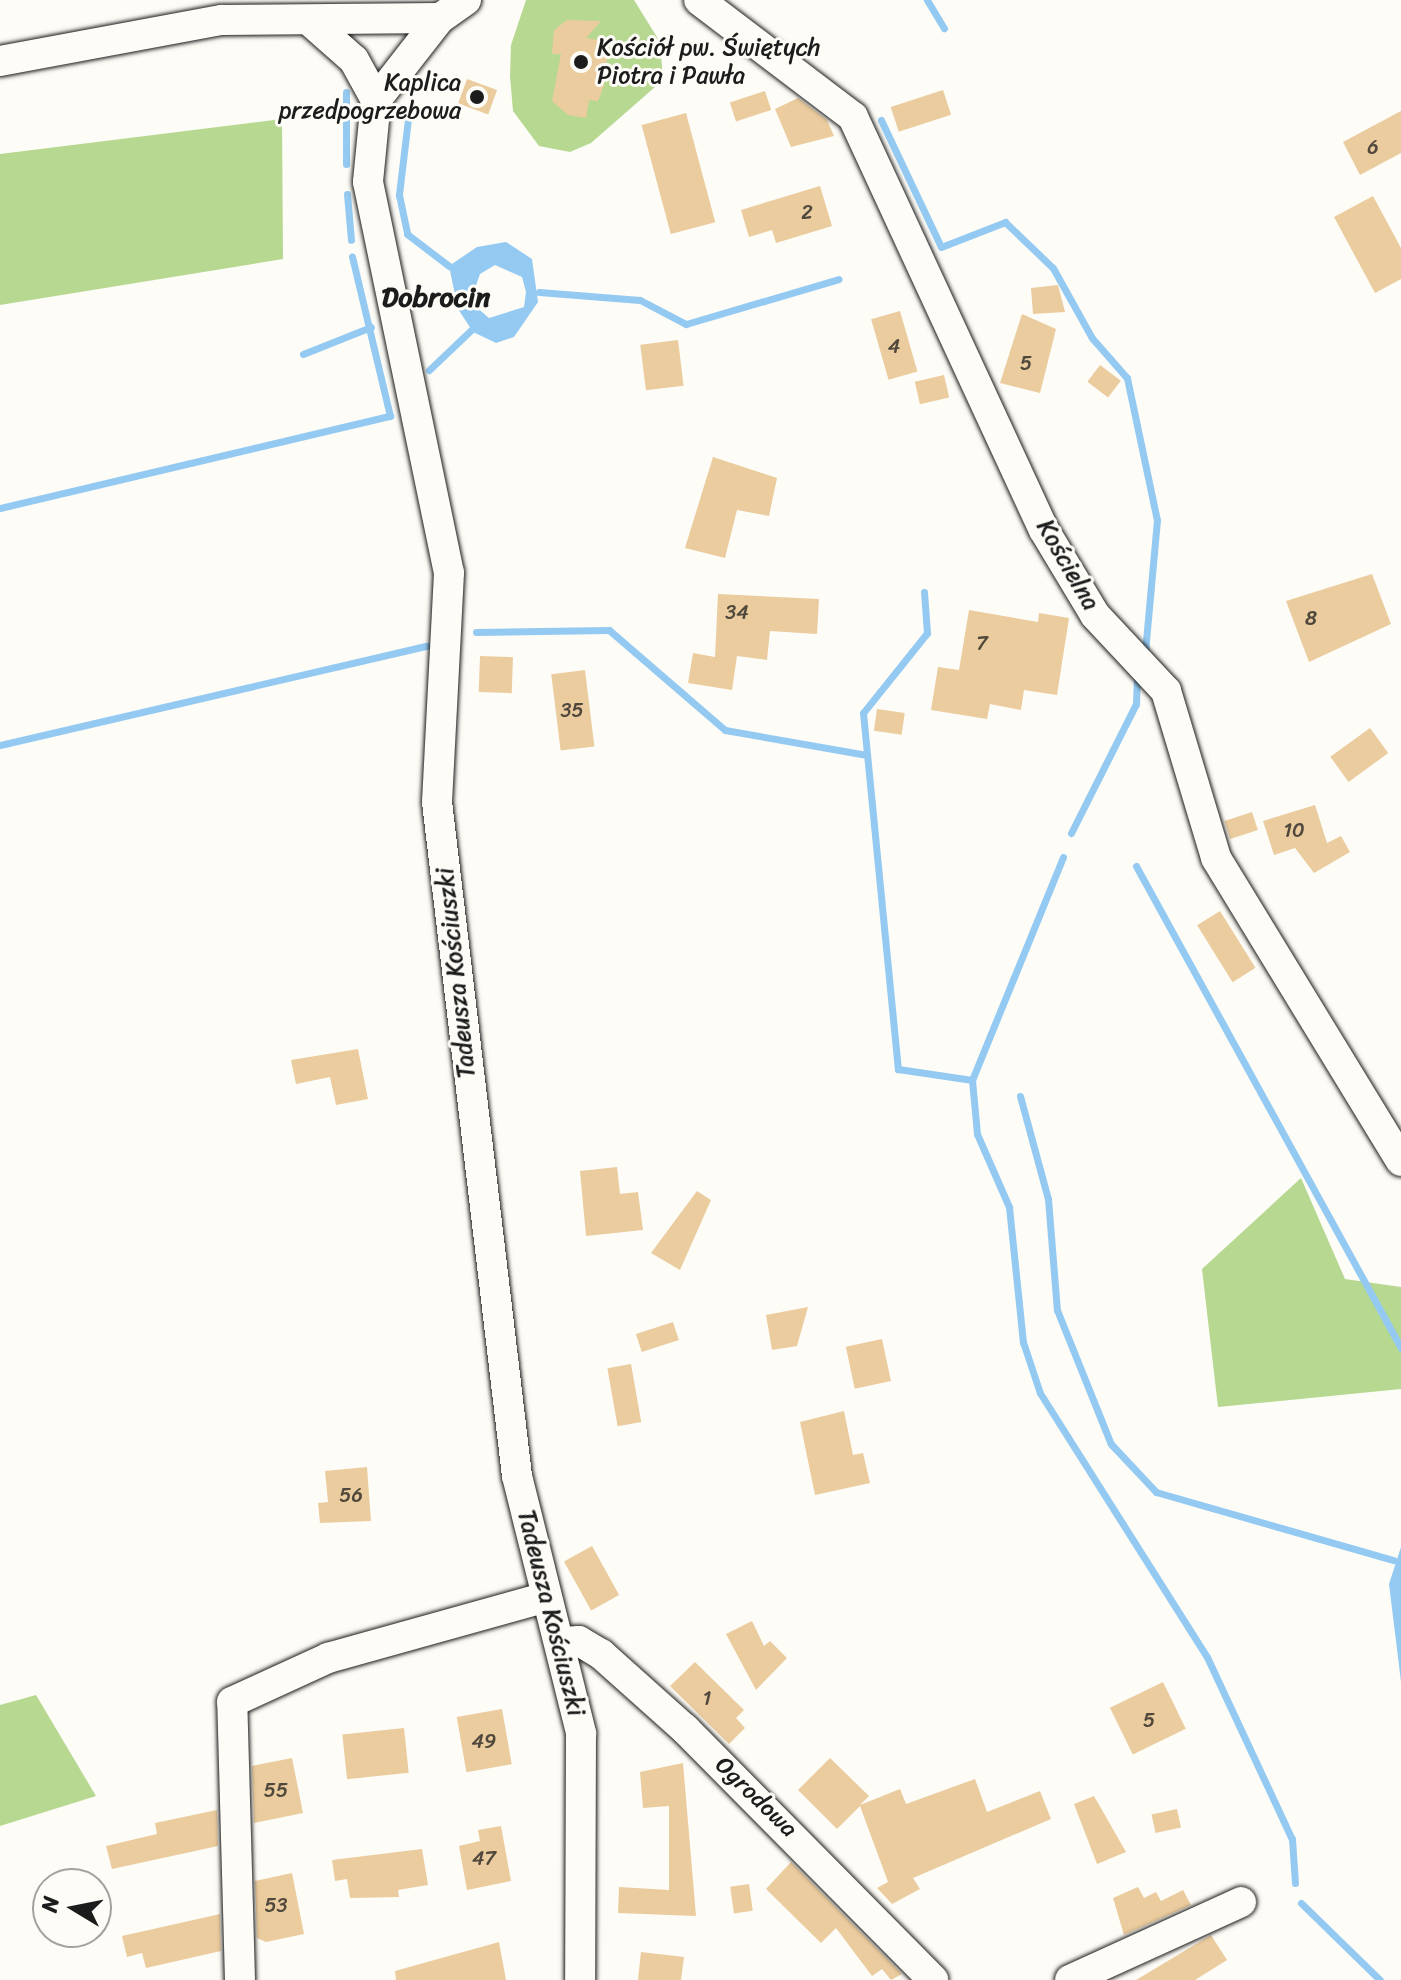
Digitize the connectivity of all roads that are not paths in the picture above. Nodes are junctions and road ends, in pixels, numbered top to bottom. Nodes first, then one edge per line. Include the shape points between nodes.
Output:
1 (466, 0) edge
2 (699, 0) edge
3 (440, 18) junction
4 (311, 22) junction
5 (0, 61) edge
6 (376, 100) junction
7 (1401, 1161) edge
8 (546, 1597) junction
9 (561, 1642) junction
10 (1241, 1902) dead end
11 (240, 1980) edge
12 (580, 1980) edge
13 (933, 1980) edge
14 (1070, 1980) edge

1 - 3 street
2 - 7 street, Kościelna via 853,117 1044,530 1095,615 1166,691 1216,858
3 - 4 street
3 - 6 street
4 - 5 street via 222,20
4 - 6 street via 354,60
6 - 8 street, Tadeusza Kościuszki via 368,182 374,232 439,496 449,573 437,802 497,1338 517,1476
8 - 9 street, Tadeusza Kościuszki
8 - 11 street via 328,1658 232,1702
9 - 12 street, Tadeusza Kościuszki via 583,1770
9 - 13 street, Ogrodowa via 579,1641 601,1654 685,1729
10 - 14 street

